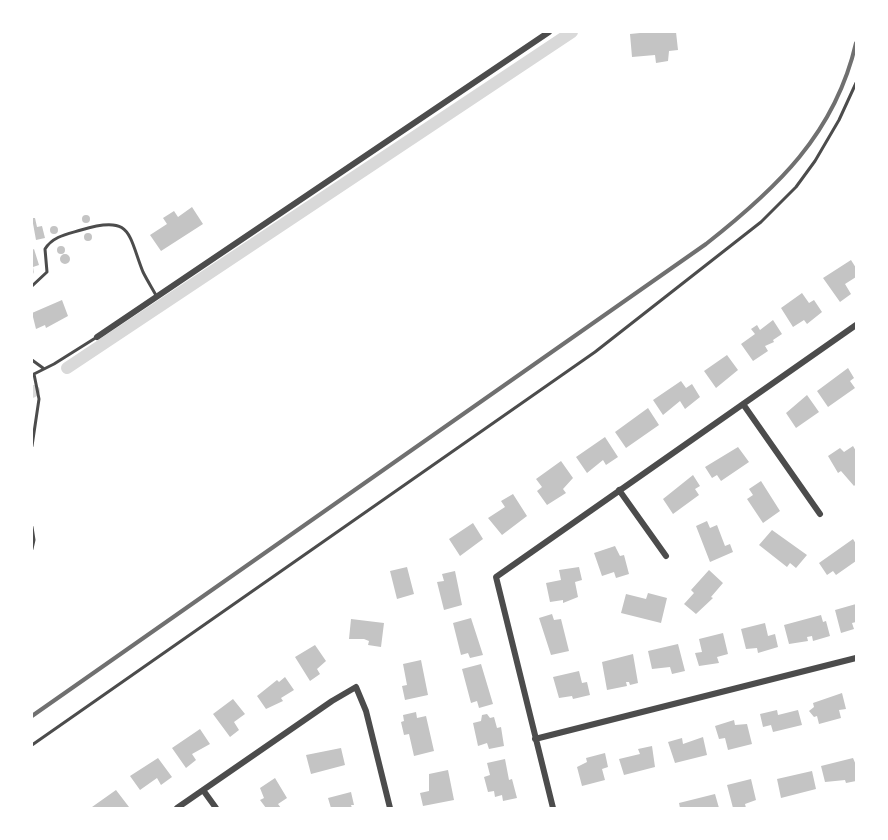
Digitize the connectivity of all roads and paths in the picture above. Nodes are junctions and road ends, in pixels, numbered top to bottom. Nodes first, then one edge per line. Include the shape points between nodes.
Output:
1 (549, 32) edge
2 (856, 83) edge
3 (32, 286) edge
4 (157, 297) junction
5 (856, 325) edge
6 (97, 337) joint
7 (32, 360) edge
8 (43, 368) junction
9 (33, 375) edge
10 (743, 404) junction
11 (32, 446) edge
12 (619, 490) junction
13 (820, 514) dead end
14 (32, 526) edge
15 (32, 549) edge
16 (666, 556) dead end
17 (856, 658) edge
18 (536, 739) junction
19 (32, 745) edge
20 (203, 790) junction
21 (177, 808) edge
22 (216, 808) edge
23 (390, 808) edge
24 (553, 808) edge

1 - 4 street
2 - 19 lane via 815,161 796,187 761,222 595,352
3 - 4 lane via 47,272 45,249 54,239 117,224 134,241
4 - 6 street
5 - 10 street
6 - 8 lane
7 - 8 lane
8 - 9 lane
9 - 11 lane via 39,399
10 - 12 street
10 - 13 street
12 - 16 street
12 - 18 street via 496,577
14 - 15 lane
17 - 18 street
18 - 24 street
20 - 21 street
20 - 22 street
20 - 23 street via 356,687 366,711

